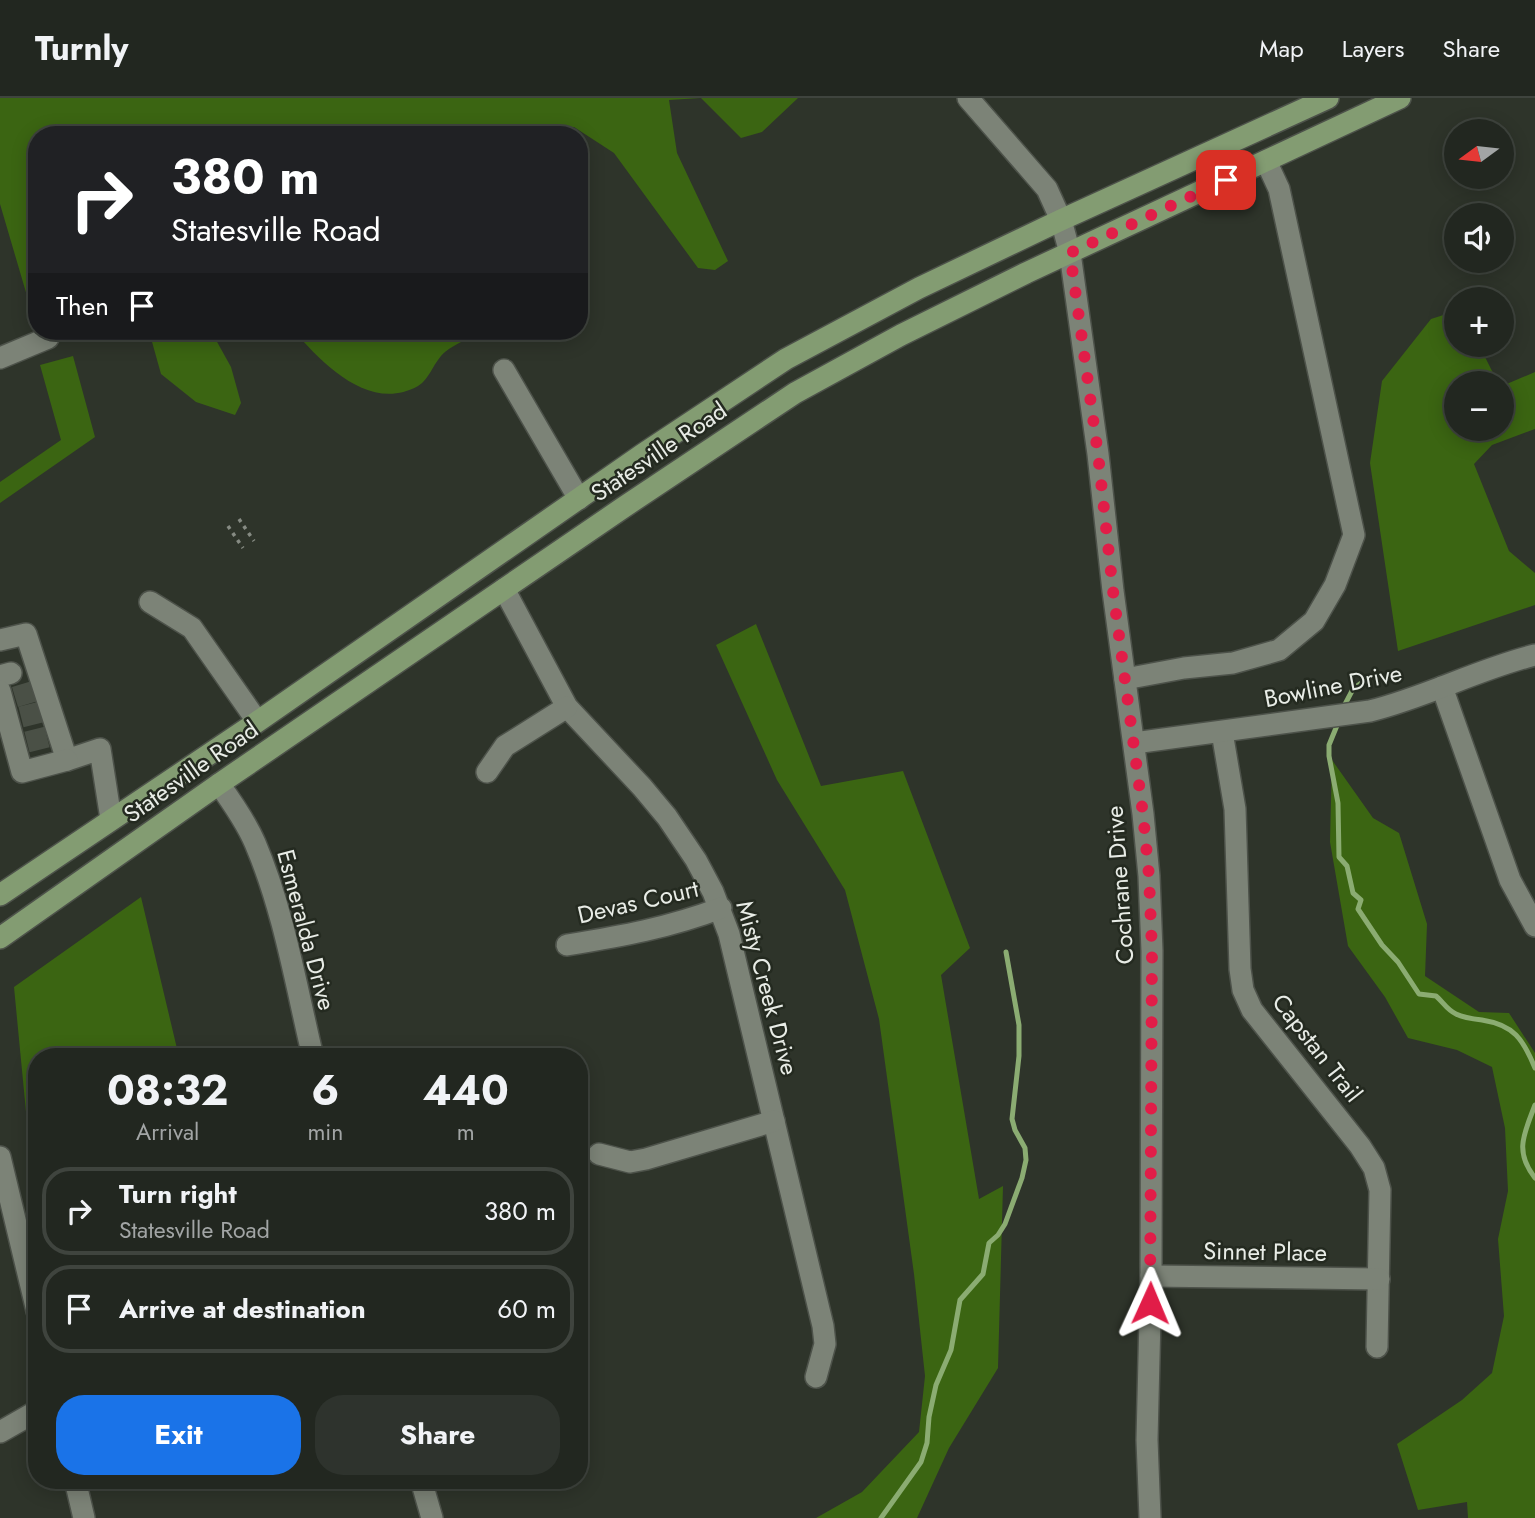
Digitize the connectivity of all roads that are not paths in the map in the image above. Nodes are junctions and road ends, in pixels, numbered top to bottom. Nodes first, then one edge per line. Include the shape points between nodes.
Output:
1 (968, 98) edge
2 (1328, 98) edge
3 (1400, 98) edge
4 (1266, 161) junction
5 (1061, 220) junction
6 (1070, 253) junction
7 (42, 340) edge
8 (0, 358) edge
9 (504, 370) dead end
10 (579, 499) junction
11 (504, 589) junction
12 (149, 602) dead end
13 (0, 640) edge
14 (1535, 655) edge
15 (1125, 679) junction
16 (1442, 687) junction
17 (23, 693) edge
18 (567, 707) junction
19 (257, 722) junction
20 (1222, 732) junction
21 (37, 740) junction
22 (1134, 743) junction
23 (67, 760) junction
24 (486, 772) dead end
25 (219, 783) junction
26 (111, 818) junction
27 (0, 895) edge
28 (721, 908) junction
29 (1535, 926) edge
30 (0, 938) edge
31 (567, 945) dead end
32 (311, 1048) edge
33 (774, 1121) junction
34 (599, 1154) dead end
35 (0, 1157) edge
36 (28, 1241) edge
37 (1151, 1276) junction
38 (1379, 1279) junction
39 (1377, 1347) dead end
40 (816, 1377) dead end
41 (28, 1416) edge
42 (0, 1432) edge
43 (77, 1489) edge
44 (424, 1489) edge
45 (84, 1518) edge
46 (432, 1518) edge
47 (1150, 1518) edge

1 - 5 street, Cochrane Drive via 1047,189
2 - 5 main road, Statesville Road
3 - 4 main road, Statesville Road
4 - 6 main road, Statesville Road
4 - 15 street via 1279,189 1354,535 1335,586 1314,621 1279,650 1233,663
5 - 6 street, Cochrane Drive
5 - 10 main road, Statesville Road via 786,359
6 - 11 main road, Statesville Road via 901,335 795,393
6 - 15 street, Cochrane Drive
7 - 8 street
9 - 10 street
10 - 19 main road, Statesville Road
11 - 18 street, Misty Creek Drive
11 - 25 main road, Statesville Road
12 - 19 street via 192,628
13 - 17 street via 26,634
14 - 16 street, Bowline Drive
15 - 22 street, Cochrane Drive
16 - 20 street, Bowline Drive via 1370,711
16 - 29 street via 1510,880
17 - 21 street
17 - 21 street
18 - 24 street via 505,746
18 - 28 street, Misty Creek Drive via 667,817
19 - 26 main road, Statesville Road
20 - 22 street, Bowline Drive
20 - 38 street, Capstan Trail via 1234,809 1243,990 1252,1010 1374,1168 1380,1190
21 - 23 street
21 - 23 street via 22,772
22 - 37 street, Cochrane Drive via 1151,939
23 - 26 street via 100,749
25 - 30 main road, Statesville Road
25 - 32 street, Esmeralda Drive via 255,842 272,889
26 - 27 main road, Statesville Road
28 - 31 street, Devas Court via 633,935
28 - 33 street, Misty Creek Drive
33 - 34 street via 646,1159 630,1162
33 - 40 street, Misty Creek Drive via 823,1326 825,1344
35 - 36 street
37 - 38 street, Sinnet Place
37 - 47 street, Cochrane Drive
38 - 39 street, Capstan Trail
41 - 42 street
43 - 45 street
44 - 46 street

